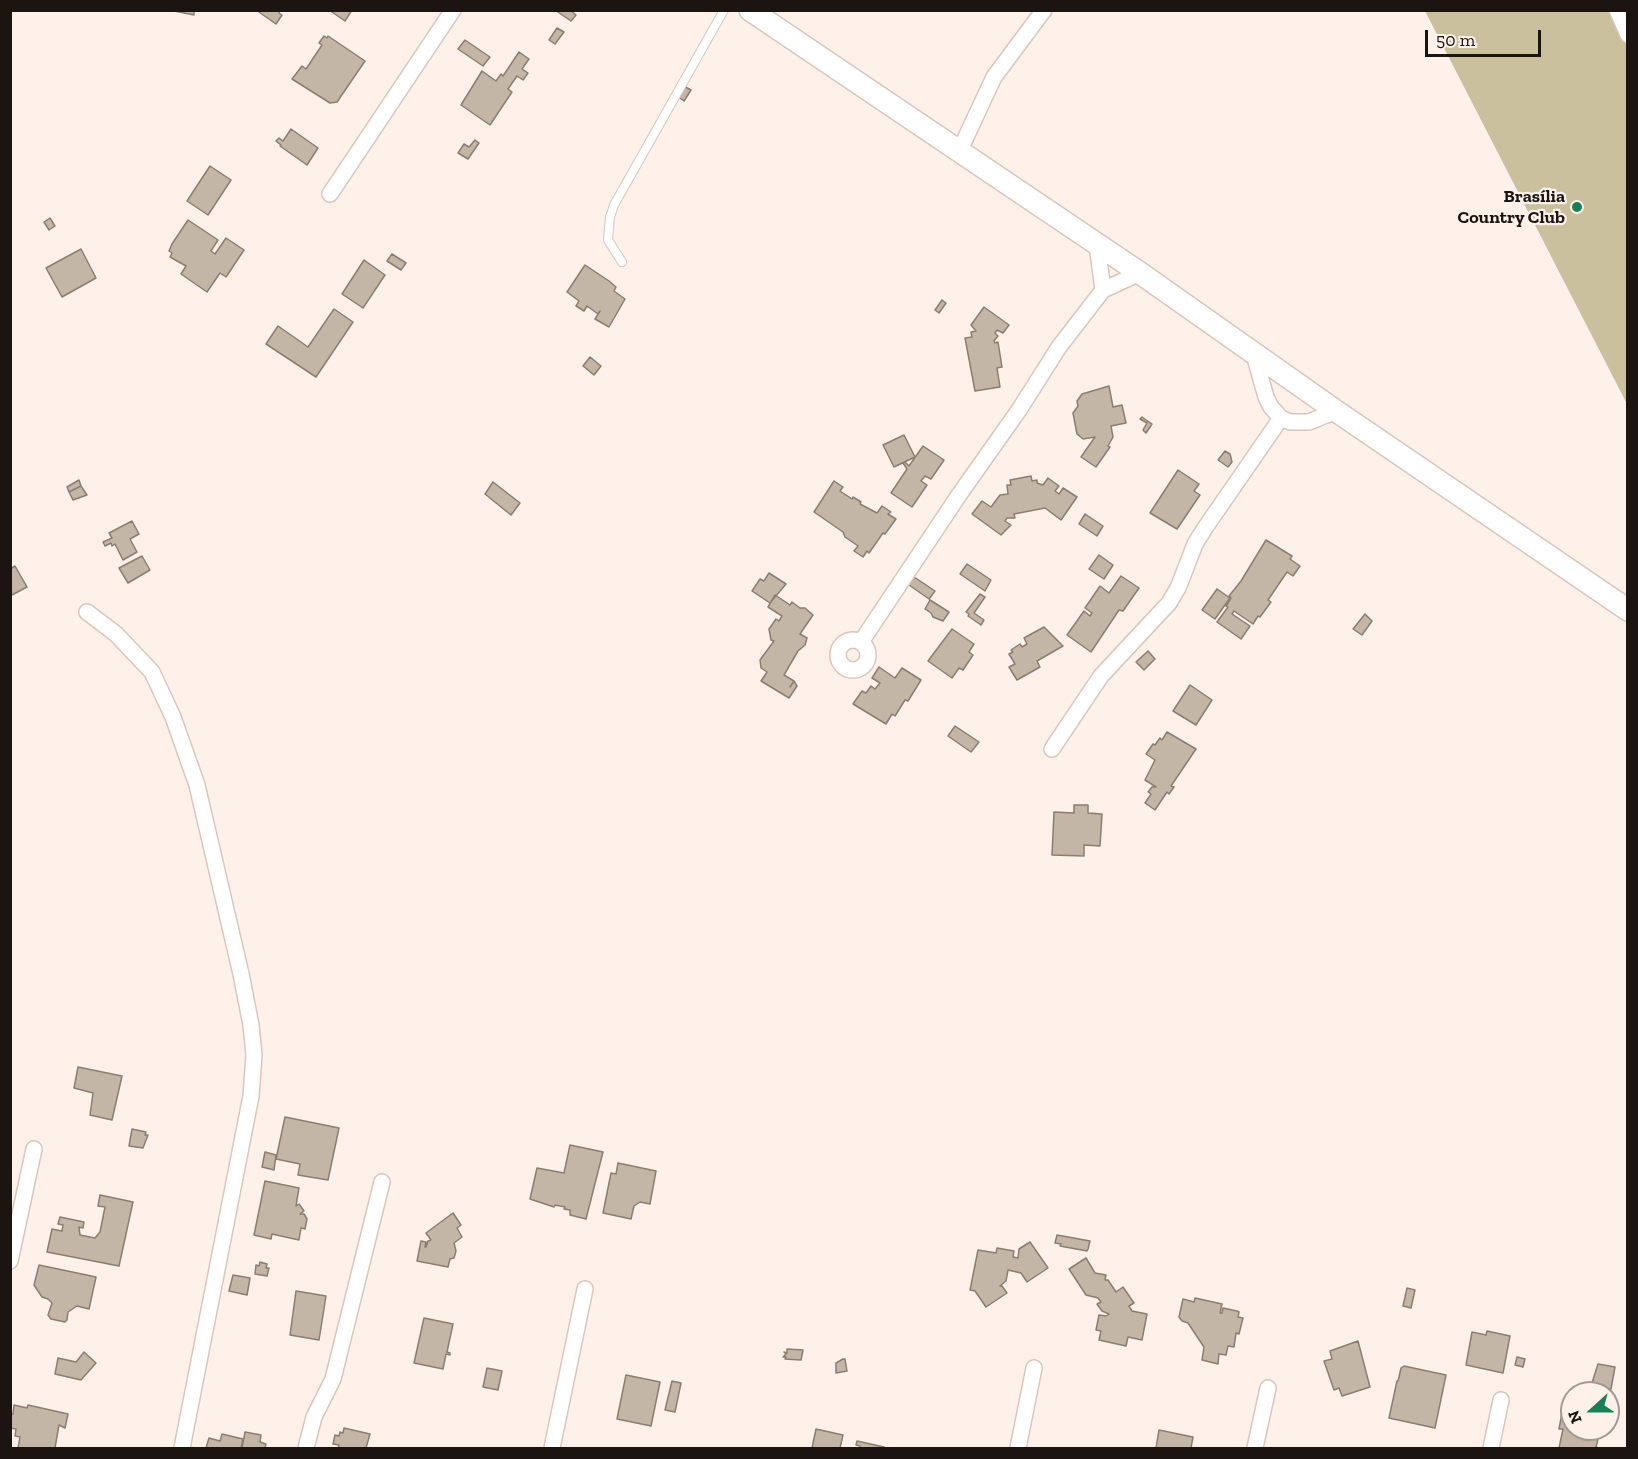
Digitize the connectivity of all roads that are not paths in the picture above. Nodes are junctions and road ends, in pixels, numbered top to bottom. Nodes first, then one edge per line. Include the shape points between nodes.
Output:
1 (453, 10) edge
2 (723, 10) edge
3 (750, 10) edge
4 (1044, 10) edge
5 (1617, 10) edge
6 (1628, 34) edge
7 (959, 152) junction
8 (330, 194) dead end
9 (1097, 245) junction
10 (622, 262) dead end
11 (1140, 273) junction
12 (1103, 290) junction
13 (1253, 351) junction
14 (1336, 411) junction
15 (1281, 418) junction
16 (1628, 609) edge
17 (87, 612) dead end
18 (861, 642) dead end
19 (1052, 749) dead end
20 (34, 1149) dead end
21 (382, 1182) dead end
22 (10, 1261) edge
23 (585, 1289) dead end
24 (1034, 1368) dead end
25 (1268, 1388) dead end
26 (1501, 1400) dead end
27 (182, 1449) edge
28 (306, 1449) edge
29 (552, 1449) edge
30 (1018, 1449) edge
31 (1255, 1449) edge
32 (1491, 1449) edge

1 - 8 street
2 - 10 lane via 614,206 608,240
3 - 7 street
4 - 7 street via 994,77
5 - 6 street
7 - 9 street
9 - 11 street
9 - 12 street
11 - 12 street
11 - 13 street
12 - 18 street via 1059,347
13 - 14 street
13 - 15 street via 1266,397
14 - 15 street via 1300,423
14 - 16 street
15 - 19 street via 1195,544 1169,603 1101,676
17 - 27 street via 116,634 152,672 173,717 197,786 251,1025 251,1096
20 - 22 street
21 - 28 street via 333,1379 314,1417
23 - 29 street
24 - 30 street
25 - 31 street
26 - 32 street

